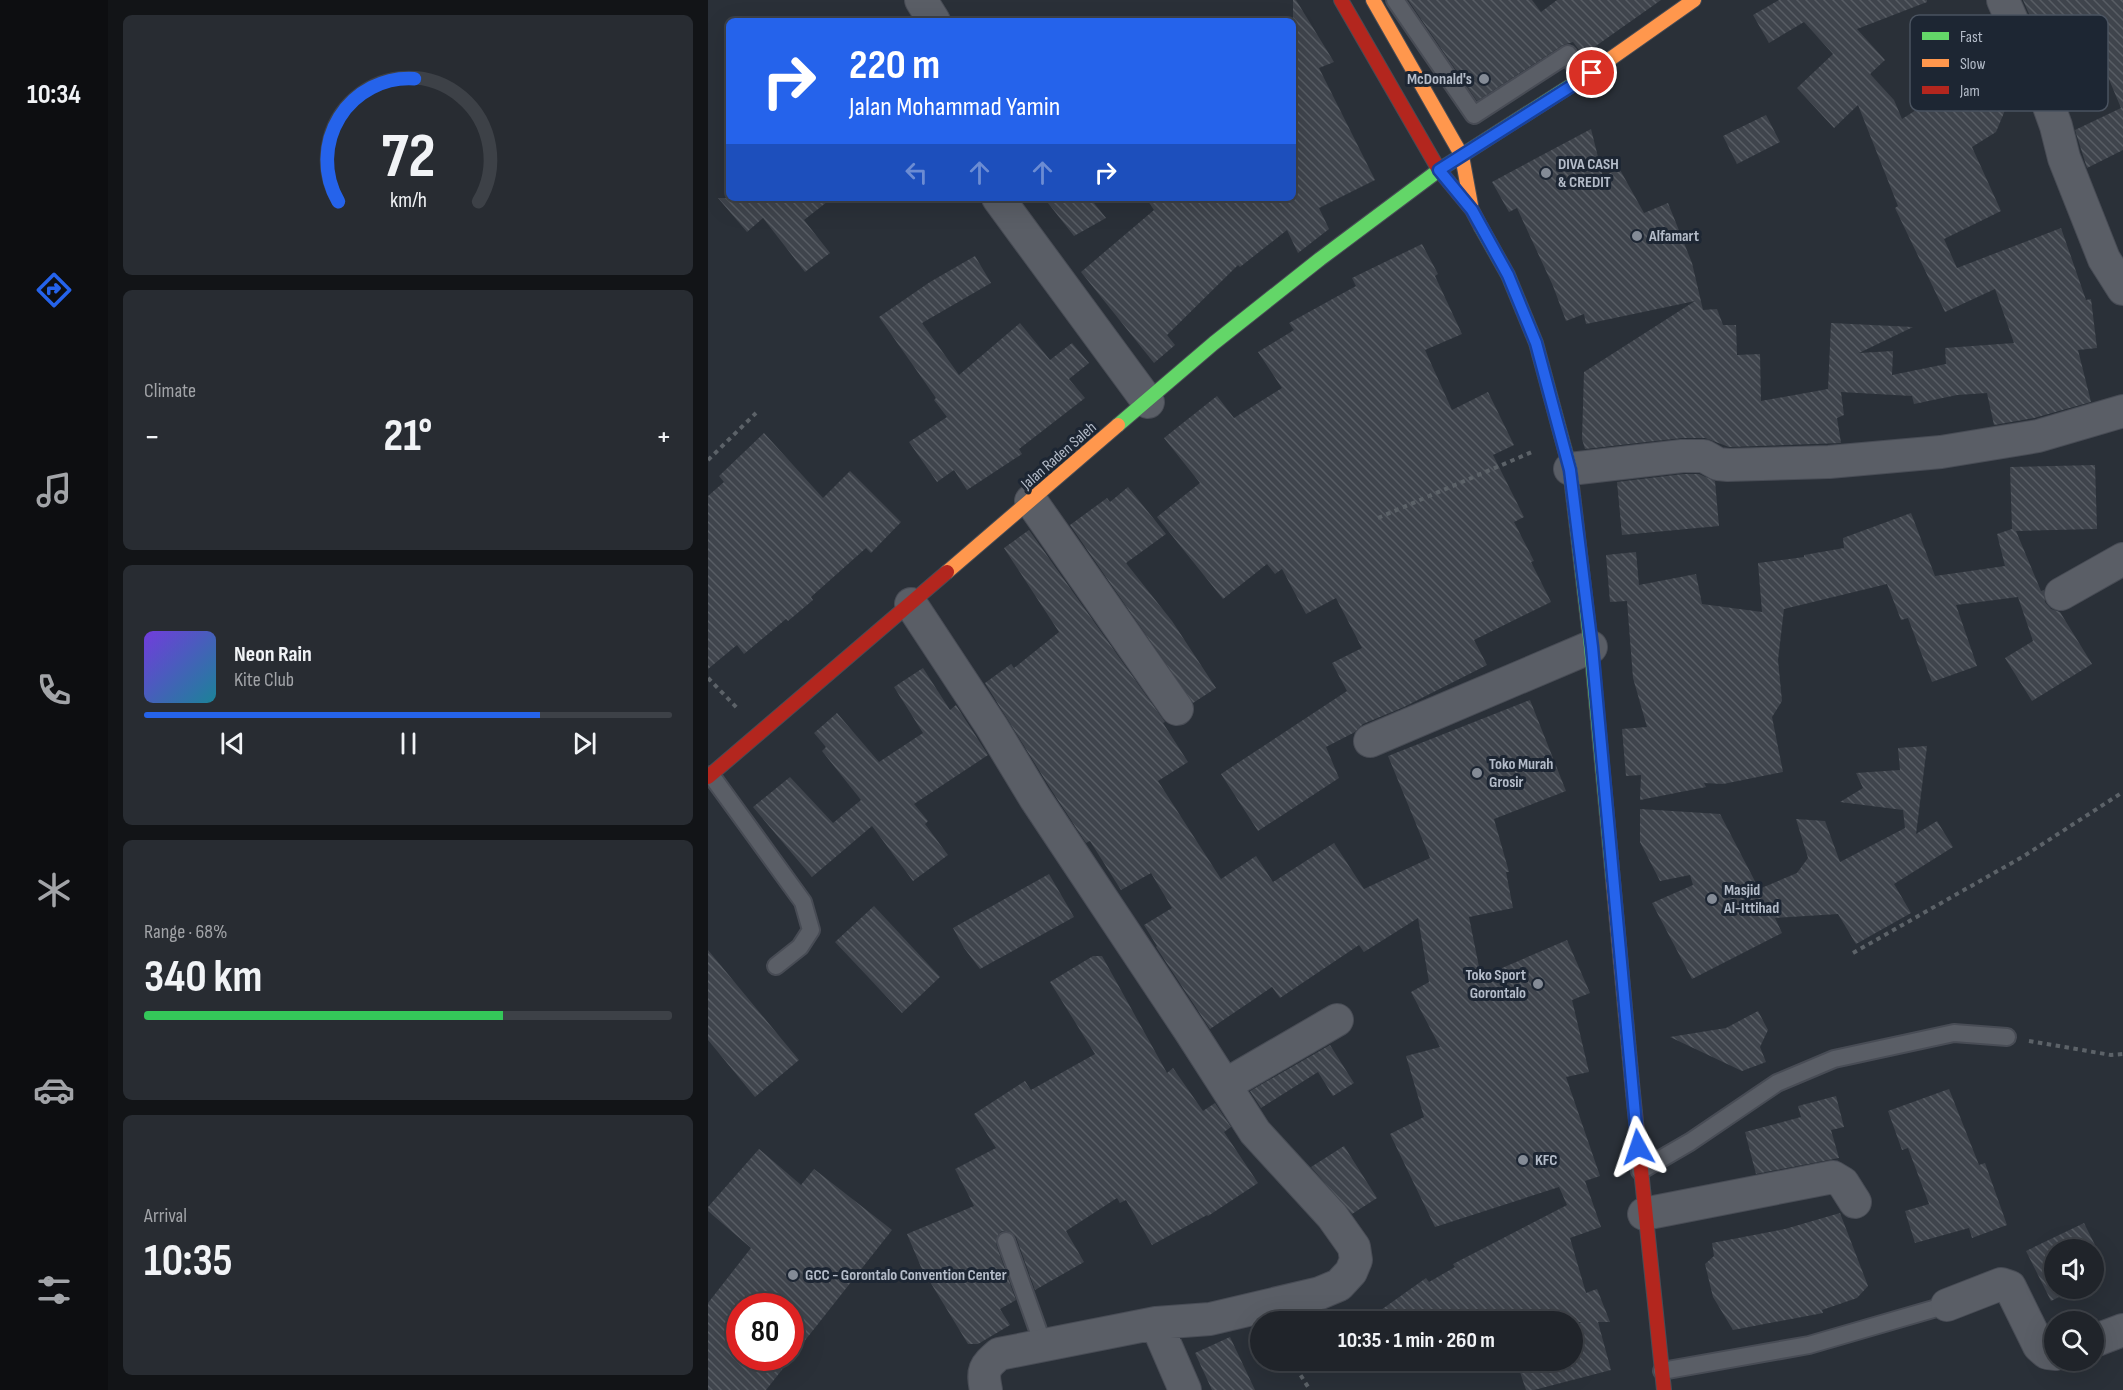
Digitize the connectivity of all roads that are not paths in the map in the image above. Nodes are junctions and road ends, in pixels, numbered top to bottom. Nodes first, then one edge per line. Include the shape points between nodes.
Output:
1 (921, 0) edge
2 (1341, 0) edge
3 (1373, 0) edge
4 (1395, 0) edge
5 (1694, 0) edge
6 (2003, 0) edge
7 (2010, 15) edge
8 (932, 18) edge
9 (1582, 79) junction
10 (2051, 111) edge
11 (1462, 156) junction
12 (1439, 170) junction
13 (1000, 201) edge
14 (1472, 210) junction
15 (2123, 289) edge
16 (1148, 402) junction
17 (2123, 411) edge
18 (1570, 470) junction
19 (1031, 501) junction
20 (2123, 559) edge
21 (2061, 594) dead end
22 (911, 604) junction
23 (1592, 647) junction
24 (1177, 709) dead end
25 (1370, 741) dead end
26 (709, 776) edge
27 (776, 966) dead end
28 (1337, 1020) dead end
29 (2007, 1037) road end
30 (1225, 1085) junction
31 (1640, 1171) junction
32 (1855, 1202) dead end
33 (1644, 1214) junction
34 (1006, 1241) dead end
35 (1947, 1305) joint
36 (1156, 1323) junction
37 (2123, 1330) edge
38 (2104, 1337) edge
39 (1043, 1344) junction
40 (2044, 1350) edge
41 (1662, 1371) junction
42 (986, 1390) edge
43 (1185, 1390) edge
44 (1664, 1390) edge

1 - 8 street
2 - 12 main road
3 - 11 main road
4 - 9 lane via 1474,116 1568,54
5 - 9 main road, Jalan Raden Saleh
6 - 7 street
9 - 11 main road, Jalan Raden Saleh
10 - 15 street via 2064,158 2104,259
11 - 12 main road, Jalan Raden Saleh
11 - 14 main road
12 - 14 main road
12 - 16 main road, Jalan Raden Saleh via 1214,343
13 - 16 street
14 - 18 main road via 1508,275 1536,343
16 - 19 main road, Jalan Raden Saleh
17 - 18 street via 2038,436 1941,452 1829,462 1728,465 1704,456 1682,456
18 - 23 main road
19 - 22 main road, Jalan Raden Saleh
19 - 24 street
20 - 21 street
22 - 26 main road, Jalan Raden Saleh
22 - 30 street
23 - 25 street
23 - 31 main road
26 - 27 lane via 803,902 811,930 800,947
28 - 30 street
29 - 31 lane via 1954,1033 1834,1059 1777,1083
30 - 36 street via 1255,1131 1346,1233 1356,1260 1339,1285 1320,1293 1210,1318
31 - 33 main road
32 - 33 street via 1843,1183 1833,1177
33 - 41 main road
34 - 39 lane
35 - 40 street via 2001,1284 2010,1287
35 - 41 lane via 1809,1345
36 - 39 street
36 - 43 street
37 - 38 street
39 - 42 street via 999,1354 986,1365
41 - 44 main road

